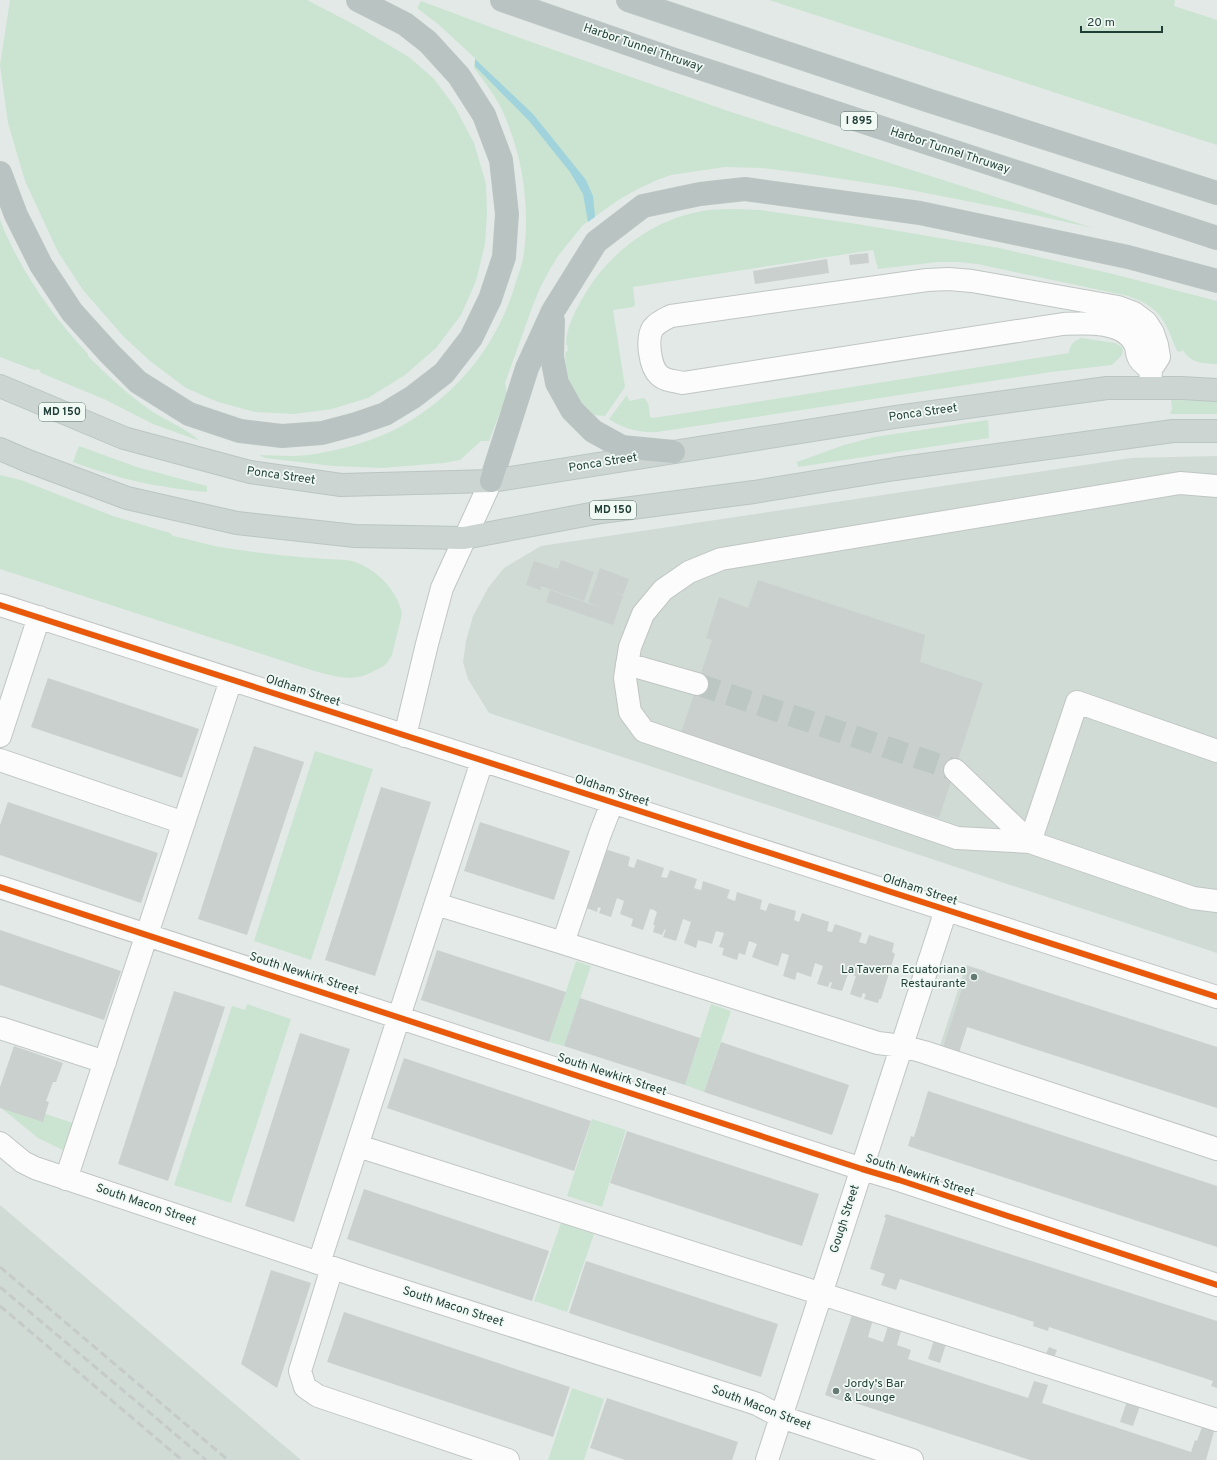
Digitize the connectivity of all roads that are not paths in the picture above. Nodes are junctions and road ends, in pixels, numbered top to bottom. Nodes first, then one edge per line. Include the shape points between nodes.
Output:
1 (358, 0) edge
2 (502, 0) edge
3 (628, 0) edge
4 (0, 172) edge
5 (1217, 193) edge
6 (1217, 238) edge
7 (1217, 281) edge
8 (553, 312) junction
9 (1150, 379) junction
10 (0, 386) edge
11 (1217, 390) edge
12 (1217, 431) edge
13 (674, 452) junction
14 (6, 454) edge
15 (492, 481) junction
16 (1217, 486) edge
17 (464, 538) junction
18 (0, 605) edge
19 (39, 617) junction
20 (627, 664) junction
21 (231, 680) junction
22 (697, 684) tunnel mouth
23 (0, 736) edge
24 (405, 736) junction
25 (1217, 751) edge
26 (0, 760) edge
27 (482, 760) junction
28 (955, 770) tunnel mouth
29 (612, 802) junction
30 (184, 823) junction
31 (1030, 842) junction
32 (0, 886) edge
33 (1217, 902) edge
34 (436, 904) junction
35 (946, 910) junction
36 (147, 934) junction
37 (563, 943) junction
38 (1217, 997) edge
39 (400, 1017) junction
40 (0, 1028) edge
41 (902, 1046) junction
42 (105, 1062) junction
43 (0, 1143) edge
44 (358, 1146) junction
45 (1217, 1149) edge
46 (862, 1169) junction
47 (66, 1179) junction
48 (326, 1266) junction
49 (1217, 1285) edge
50 (821, 1294) junction
51 (781, 1417) junction
52 (1217, 1420) edge
53 (508, 1460) edge
54 (767, 1460) edge
55 (912, 1460) edge

1 - 4 highway via 405,24 428,42 459,76 484,116 502,160 507,214 504,257 490,299 471,338 444,373 413,397 385,414 322,433 282,436 240,431 189,414 176,406 138,382 72,312 41,265 16,215
2 - 6 highway, Harbor Tunnel Thruway / I 895 via 672,59
3 - 5 highway
7 - 8 highway via 1128,257 920,213 745,189 700,194 643,206 596,242
8 - 13 highway via 552,357 557,383 572,410 593,430 622,447
8 - 15 highway via 526,368
9 - 9 street via 1138,358 1135,343 1125,332 1112,326 1091,322 683,383 670,381 659,375 652,364 649,341 653,329 671,316 948,279 1102,304 1134,313 1146,322 1158,345 1159,357
9 - 11 main road, Ponca Street / MD 150
9 - 13 main road, Ponca Street / MD 150 via 1107,388 895,417
10 - 15 main road, Ponca Street / MD 150 via 124,438 250,472 341,484
12 - 17 main road, MD 150 via 1173,431 910,467 754,492 602,512
13 - 15 main road, Ponca Street / MD 150
14 - 17 main road, MD 150 via 127,498 237,523 355,536
15 - 17 street
16 - 20 street via 1180,483 721,559 690,572 663,590 643,614 630,647
17 - 24 street via 442,588
18 - 19 street, Oldham Street
19 - 21 street, Oldham Street
19 - 23 street
20 - 22 street
20 - 31 street via 625,678 630,712 644,731 957,838
21 - 24 street, Oldham Street
21 - 30 street
24 - 27 street, Oldham Street
25 - 31 street via 1077,702
26 - 30 street
27 - 29 street, Oldham Street
27 - 34 street
28 - 31 street
29 - 35 street, Oldham Street
29 - 37 street
30 - 36 street
31 - 33 street via 1193,898
32 - 36 street, South Newkirk Street
34 - 37 street
34 - 39 street
35 - 38 street, Oldham Street
35 - 41 street, Gough Street
36 - 39 street, South Newkirk Street
36 - 42 street
37 - 41 street via 878,1043
39 - 44 street
39 - 46 street, South Newkirk Street
40 - 42 street
41 - 45 street
41 - 46 street, Gough Street
42 - 47 street
43 - 47 street, South Macon Street via 23,1162
44 - 48 street
44 - 50 street
46 - 49 street, South Newkirk Street
46 - 50 street, Gough Street
47 - 48 street, South Macon Street
48 - 51 street, South Macon Street via 745,1400
48 - 53 street via 300,1371 305,1387 318,1396
50 - 51 street, Gough Street
50 - 52 street
51 - 54 street, Gough Street
51 - 55 street, South Macon Street

